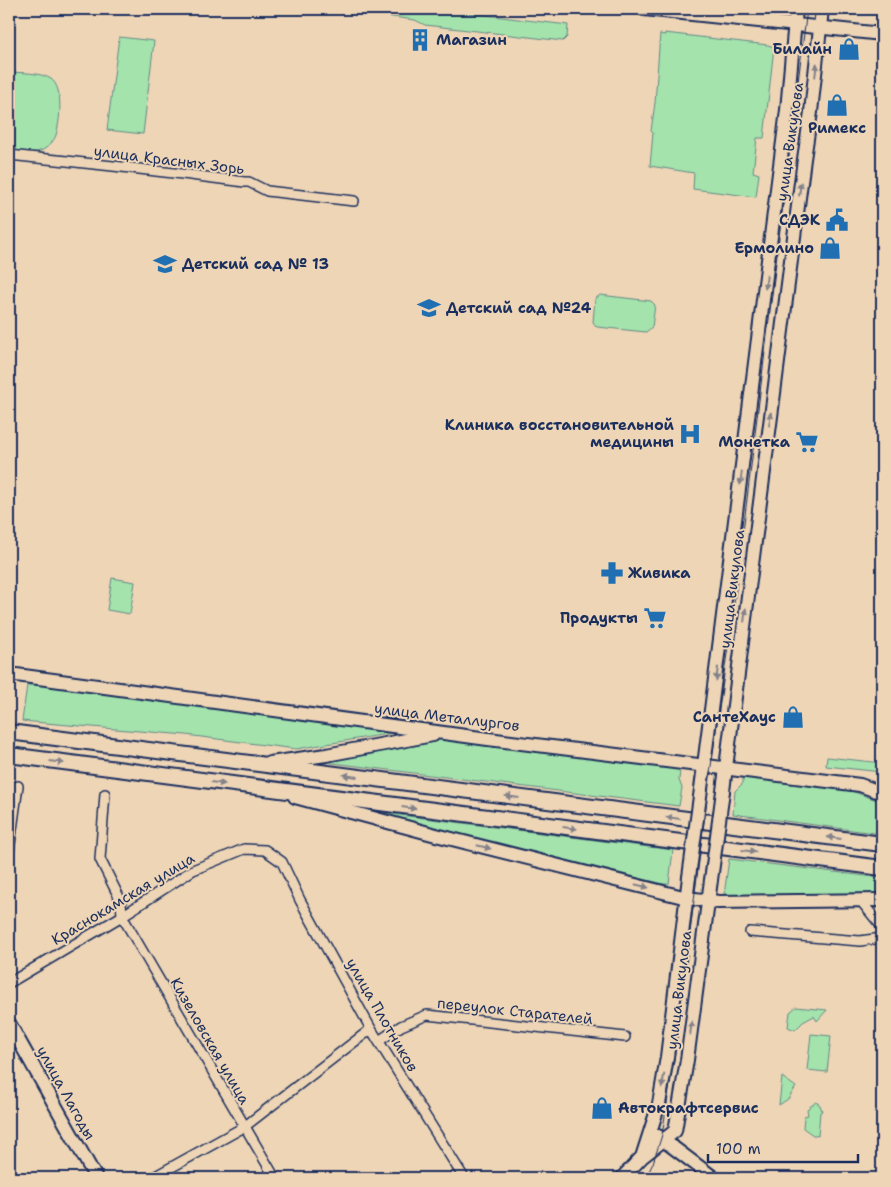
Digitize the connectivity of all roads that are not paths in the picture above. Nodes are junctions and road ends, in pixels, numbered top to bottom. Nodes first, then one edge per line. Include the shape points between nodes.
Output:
1 (644, 9) edge
2 (796, 9) edge
3 (822, 9) edge
4 (795, 25) junction
5 (822, 27) junction
6 (882, 34) edge
7 (9, 154) edge
8 (354, 201) dead end
9 (9, 674) edge
10 (9, 732) edge
11 (442, 733) junction
12 (9, 755) edge
13 (260, 764) junction
14 (705, 765) junction
15 (726, 768) junction
16 (860, 785) junction
17 (18, 786) dead end
18 (882, 787) edge
19 (274, 791) junction
20 (882, 793) edge
21 (105, 794) dead end
22 (882, 844) edge
23 (9, 852) edge
24 (282, 862) joint
25 (882, 868) edge
26 (687, 898) junction
27 (708, 900) junction
28 (860, 900) junction
29 (882, 900) edge
30 (122, 916) junction
31 (882, 927) edge
32 (750, 932) dead end
33 (882, 938) edge
34 (9, 983) edge
35 (9, 1023) edge
36 (372, 1029) junction
37 (625, 1037) dead end
38 (379, 1041) junction
39 (244, 1127) junction
40 (651, 1132) junction
41 (664, 1140) junction
42 (642, 1158) junction
43 (96, 1178) edge
44 (152, 1178) edge
45 (275, 1178) edge
46 (464, 1178) edge
47 (622, 1178) edge
48 (714, 1178) edge

1 - 4 street
2 - 4 street, улица Викулова
3 - 5 street, улица Викулова
4 - 5 street
4 -> 14 street, улица Викулова
5 - 6 street
15 -> 5 street, улица Викулова
7 - 8 street, улица Красных Зорь via 249,182 267,191
9 - 11 street, улица Металлургов
10 - 13 main road
11 - 13 street via 326,756
11 - 14 street, улица Металлургов
12 -> 19 main road
22 -> 13 main road
14 - 15 street, улица Металлургов
14 - 26 street, улица Викулова, bridge
15 - 16 street, улица Металлургов
15 - 27 street, улица Викулова, bridge
16 - 18 street, улица Металлургов
16 - 20 street
17 - 23 street
19 -> 25 main road
19 -> 26 street
21 - 30 street, Кизеловская улица via 100,859 122,901
24 - 30 street, Краснокамская улица via 265,850 244,849 193,870
24 - 36 street, улица Плотников
26 - 27 street
26 -> 40 street, улица Викулова via 668,1057
27 - 28 street
41 -> 27 street, улица Викулова via 675,1131
28 - 29 street
28 - 31 street
30 - 34 street, Краснокамская улица
30 - 39 street, Кизеловская улица
32 - 33 street via 860,941
35 - 43 street, улица Лагоды
36 - 38 street, улица Плотников
36 - 39 street
37 - 38 street, переулок Старателей via 427,1015 401,1026
38 - 46 street, улица Плотников
39 - 44 street
39 - 45 street, Кизеловская улица
40 - 41 street
40 - 42 street, улица Викулова
41 - 42 street, улица Викулова
41 - 48 street
42 - 47 street, улица Викулова

